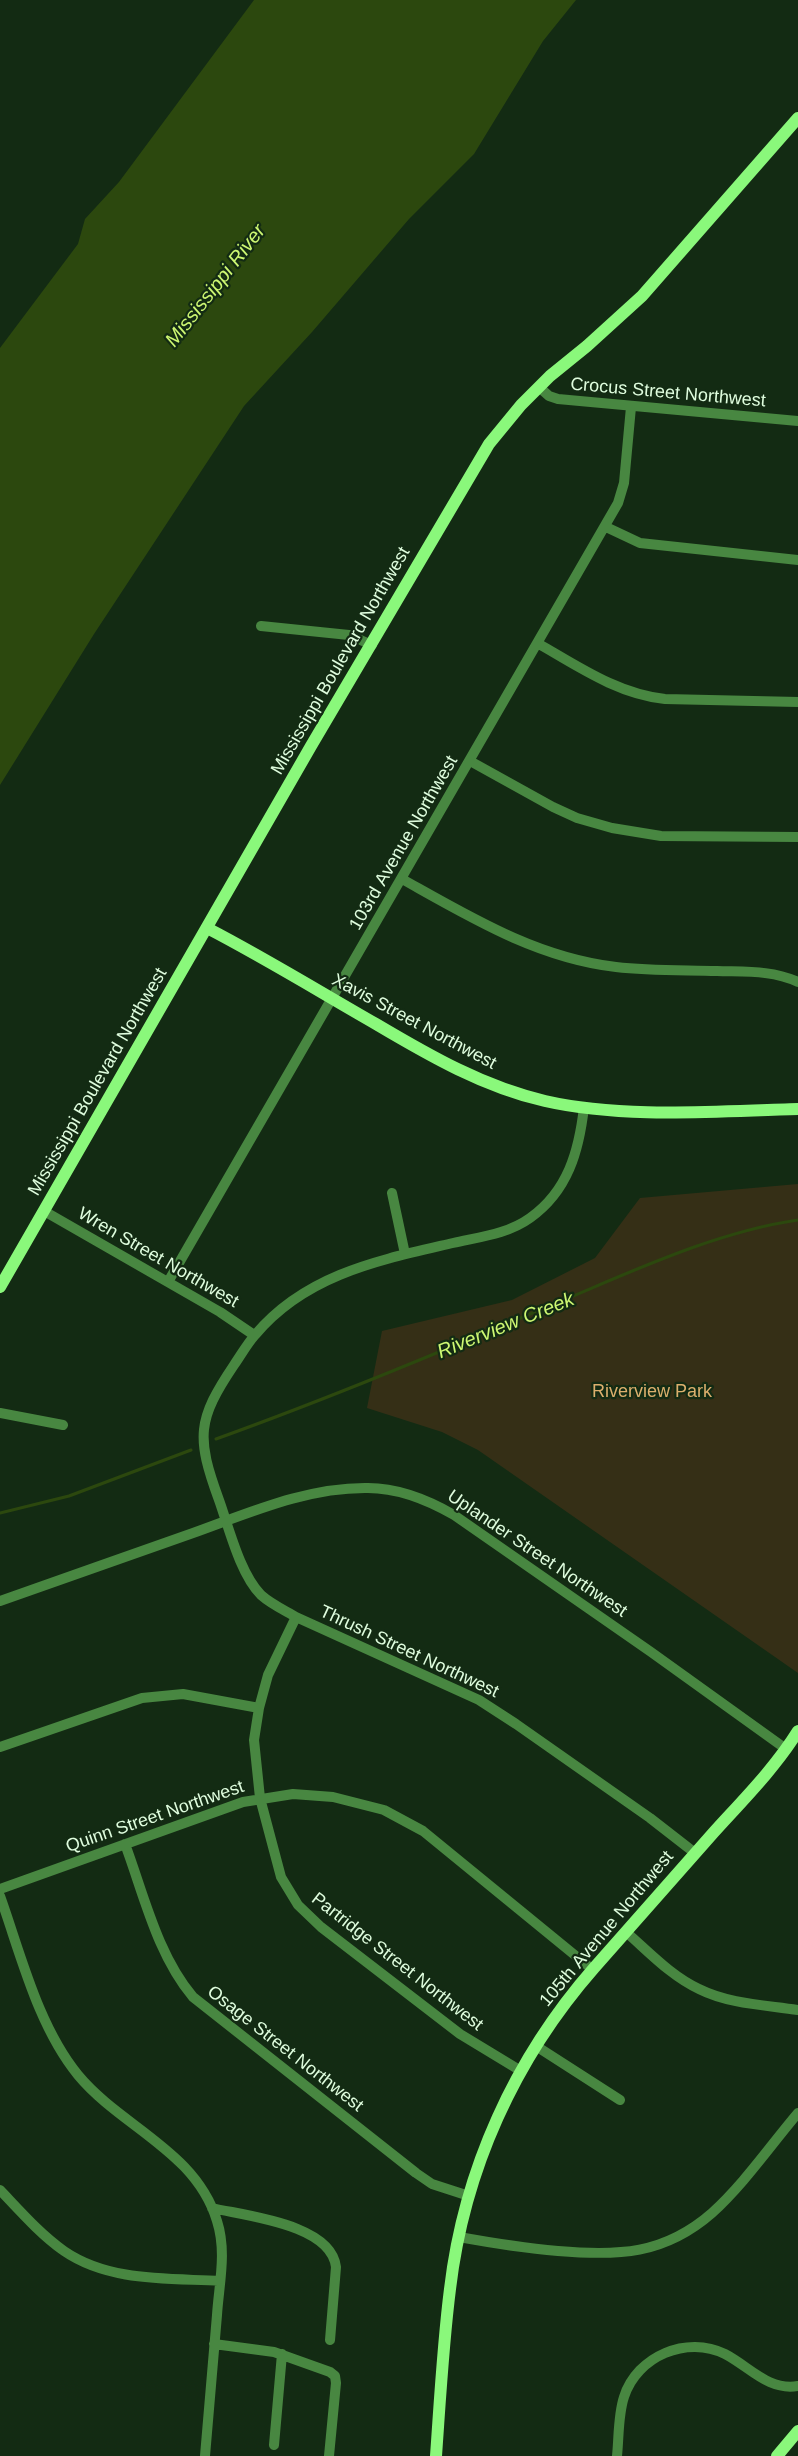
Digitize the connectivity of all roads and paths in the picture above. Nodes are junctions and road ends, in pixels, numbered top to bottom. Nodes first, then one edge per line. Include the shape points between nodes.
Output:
1 (798, 118) edge
2 (539, 387) junction
3 (631, 407) junction
4 (798, 421) edge
5 (606, 527) junction
6 (798, 560) edge
7 (261, 626) dead end
8 (538, 644) junction
9 (372, 645) junction
10 (798, 702) edge
11 (470, 761) junction
12 (798, 837) edge
13 (402, 879) junction
14 (207, 928) junction
15 (798, 982) edge
16 (332, 999) junction
17 (584, 1107) junction
18 (798, 1109) edge
19 (392, 1193) dead end
20 (44, 1211) junction
21 (405, 1254) junction
22 (168, 1282) junction
23 (0, 1287) edge
24 (254, 1335) junction
25 (0, 1413) edge
26 (63, 1425) dead end
27 (227, 1521) junction
28 (0, 1601) edge
29 (296, 1617) junction
30 (259, 1708) junction
31 (798, 1731) edge
32 (0, 1747) edge
33 (786, 1749) junction
34 (260, 1798) junction
35 (125, 1844) junction
36 (695, 1853) junction
37 (0, 1889) edge
38 (0, 1896) edge
39 (626, 1932) junction
40 (592, 1970) junction
41 (798, 2010) edge
42 (536, 2046) junction
43 (521, 2071) junction
44 (620, 2100) dead end
45 (798, 2113) edge
46 (0, 2190) edge
47 (469, 2196) junction
48 (212, 2208) junction
49 (459, 2236) junction
50 (220, 2281) junction
51 (330, 2340) dead end
52 (214, 2344) junction
53 (282, 2354) junction
54 (798, 2386) edge
55 (798, 2431) edge
56 (274, 2445) dead end
57 (206, 2456) edge
58 (329, 2456) edge
59 (435, 2456) edge
60 (617, 2456) edge
61 (777, 2456) edge

1 - 2 street, Mississippi Boulevard Northwest via 642,296
2 - 3 street, Crocus Street Northwest via 558,399
2 - 9 street, Mississippi Boulevard Northwest via 489,444
3 - 4 street, Crocus Street Northwest
3 - 5 street, 103rd Avenue Northwest via 622,493
5 - 6 street via 640,543
5 - 8 street, 103rd Avenue Northwest
7 - 9 street via 349,635
8 - 10 street via 616,687 644,696
8 - 11 street, 103rd Avenue Northwest
9 - 14 street, Mississippi Boulevard Northwest
11 - 12 street via 577,818 626,832
11 - 13 street, 103rd Avenue Northwest
13 - 15 street via 498,932 591,962 651,970 763,972
13 - 16 street, 103rd Avenue Northwest
14 - 16 street, Xavis Street Northwest
14 - 20 street, Mississippi Boulevard Northwest
16 - 17 street, Xavis Street Northwest via 488,1083 545,1101
16 - 22 street, 103rd Avenue Northwest
17 - 18 street, Xavis Street Northwest via 646,1112
17 - 21 street, Thrush Street Northwest via 571,1168 554,1196 531,1218 501,1233
19 - 21 street
20 - 22 street, Wren Street Northwest
20 - 23 street, Mississippi Boulevard Northwest
21 - 24 street, Thrush Street Northwest via 357,1266 327,1279 285,1306
22 - 24 street, Wren Street Northwest
24 - 27 street, Thrush Street Northwest via 213,1399 203,1426 204,1454
25 - 26 street
27 - 28 street, Uplander Street Northwest
27 - 29 street, Thrush Street Northwest via 254,1586 274,1605
27 - 33 street, Uplander Street Northwest via 286,1500 339,1490 378,1488 430,1502 555,1585
29 - 30 street, Partridge Street Northwest via 268,1675
29 - 36 street, Thrush Street Northwest via 479,1700
30 - 32 street via 183,1694 142,1698
30 - 34 street, Partridge Street Northwest via 255,1740
31 - 33 street, 105th Avenue Northwest
33 - 36 street, 105th Avenue Northwest
34 - 35 street, Quinn Street Northwest
34 - 40 street, Quinn Street Northwest via 293,1794 333,1797 369,1804 397,1816 443,1845
34 - 43 street, Partridge Street Northwest via 281,1877 298,1905 460,2034
35 - 37 street, Quinn Street Northwest
35 - 47 street, Osage Street Northwest via 172,1969 193,1996 416,2174 432,2184
36 - 39 street, 105th Avenue Northwest
38 - 48 street via 43,2017 67,2060 92,2090 179,2159
39 - 40 street, 105th Avenue Northwest
39 - 41 street via 667,1968 699,1989 729,2000
40 - 42 street, 105th Avenue Northwest
42 - 43 street, 105th Avenue Northwest
42 - 44 street
43 - 47 street, 105th Avenue Northwest via 491,2133
45 - 49 street via 719,2206 690,2230 660,2244 633,2252 591,2253 521,2248
46 - 50 street via 53,2243 82,2262 129,2275
47 - 49 street, 105th Avenue Northwest
48 - 50 street via 222,2243
48 - 51 street via 299,2228 331,2252 336,2266
49 - 59 street, 105th Avenue Northwest via 450,2289
50 - 52 street
52 - 53 street
52 - 57 street
53 - 56 street
53 - 58 street via 335,2376
54 - 60 street via 770,2384 712,2349 690,2347 669,2351 643,2367 625,2393
55 - 61 street

